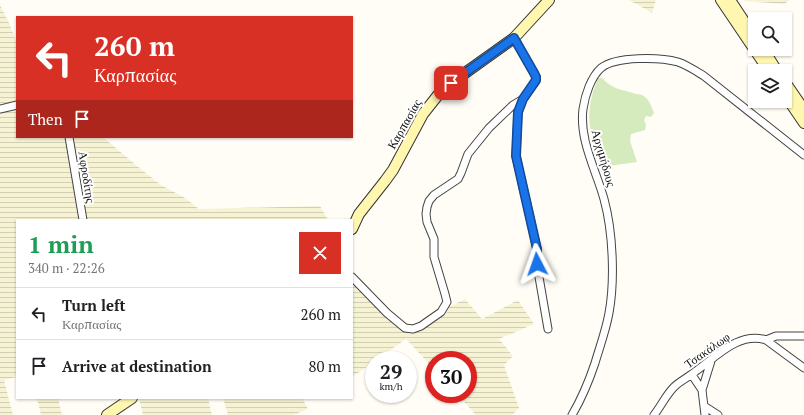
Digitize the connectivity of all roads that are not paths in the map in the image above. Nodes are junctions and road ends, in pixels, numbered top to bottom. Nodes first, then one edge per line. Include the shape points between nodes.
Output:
1 (549, 0) edge
2 (721, 0) edge
3 (730, 0) edge
4 (742, 24) junction
5 (748, 30) edge
6 (514, 38) junction
7 (765, 64) edge
8 (792, 92) edge
9 (523, 99) junction
10 (16, 105) edge
11 (792, 105) edge
12 (0, 109) edge
13 (804, 110) edge
14 (804, 122) edge
15 (69, 138) edge
16 (804, 154) edge
17 (83, 219) edge
18 (353, 227) edge
19 (353, 278) edge
20 (548, 329) dead end
21 (804, 336) edge
22 (766, 340) junction
23 (804, 359) edge
24 (711, 360) junction
25 (804, 368) edge
26 (692, 375) junction
27 (702, 390) junction
28 (131, 399) edge
29 (704, 406) junction
30 (107, 415) edge
31 (572, 415) edge
32 (654, 415) edge
33 (705, 415) edge
34 (718, 415) edge

1 - 6 street, Καρπασίας
2 - 4 street
3 - 4 street
4 - 5 street
4 - 7 street
6 - 9 street via 536,77
6 - 18 street, Καρπασίας via 442,90 423,114 393,170 359,214
8 - 13 street
9 - 19 street via 489,128 468,154 458,179 429,201 427,222 434,240 434,257 446,294 446,302 441,312 417,328 405,328
9 - 20 street via 518,112 516,156 537,249
10 - 12 street
11 - 14 street
15 - 17 street, Αφροδίτης
16 - 31 street, Αρχιμήδους via 692,68 678,62 654,58 628,59 602,67 587,92 583,125 606,207 612,283 609,314 602,341 580,403
21 - 22 street, Τσακάλωφ via 776,336
22 - 24 street, Τσακάλωφ via 753,338 739,341
22 - 25 street
23 - 25 street
24 - 26 street, Τσακάλωφ
24 - 27 street
26 - 27 street
26 - 32 street, Τσακάλωφ via 674,387
27 - 29 street
28 - 30 street
29 - 33 street
29 - 34 street

